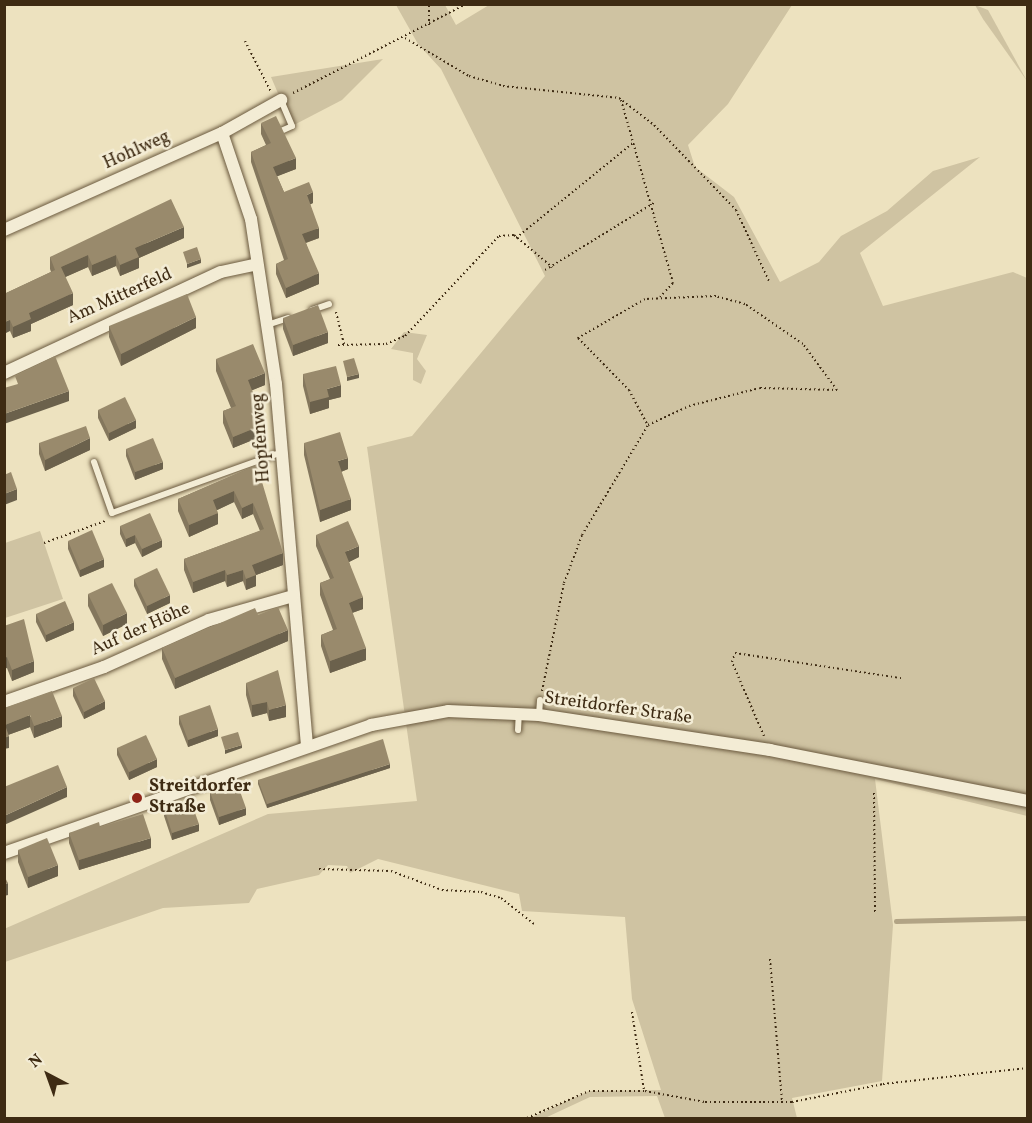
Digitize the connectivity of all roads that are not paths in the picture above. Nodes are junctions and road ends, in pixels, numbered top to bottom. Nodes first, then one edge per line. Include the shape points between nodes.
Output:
1 (281, 100) joint
2 (281, 131) edge
3 (222, 133) junction
4 (4, 230) edge
5 (255, 265) junction
6 (329, 304) road end
7 (266, 326) junction
8 (4, 373) edge
9 (280, 453) junction
10 (94, 462) dead end
11 (293, 596) junction
12 (540, 700) road end
13 (4, 702) edge
14 (519, 713) junction
15 (539, 715) junction
16 (518, 730) dead end
17 (307, 746) junction
18 (1028, 801) edge
19 (4, 853) edge

1 - 2 lane via 292,126
1 - 3 street, Hohlweg
3 - 4 street, Hohlweg
3 - 5 street, Hopfenweg via 251,219
5 - 7 street, Hopfenweg
5 - 8 street, Am Mitterfeld via 221,272
6 - 7 lane
7 - 9 street, Hopfenweg
9 - 10 lane via 112,513
9 - 11 street, Hopfenweg
11 - 13 street, Auf der Höhe via 209,620 113,664
11 - 17 street, Hopfenweg
12 - 15 lane
14 - 15 street, Streitdorfer Straße
14 - 16 lane
14 - 17 street, Streitdorfer Straße via 415,715
15 - 18 street, Streitdorfer Straße
17 - 19 street, Streitdorfer Straße

